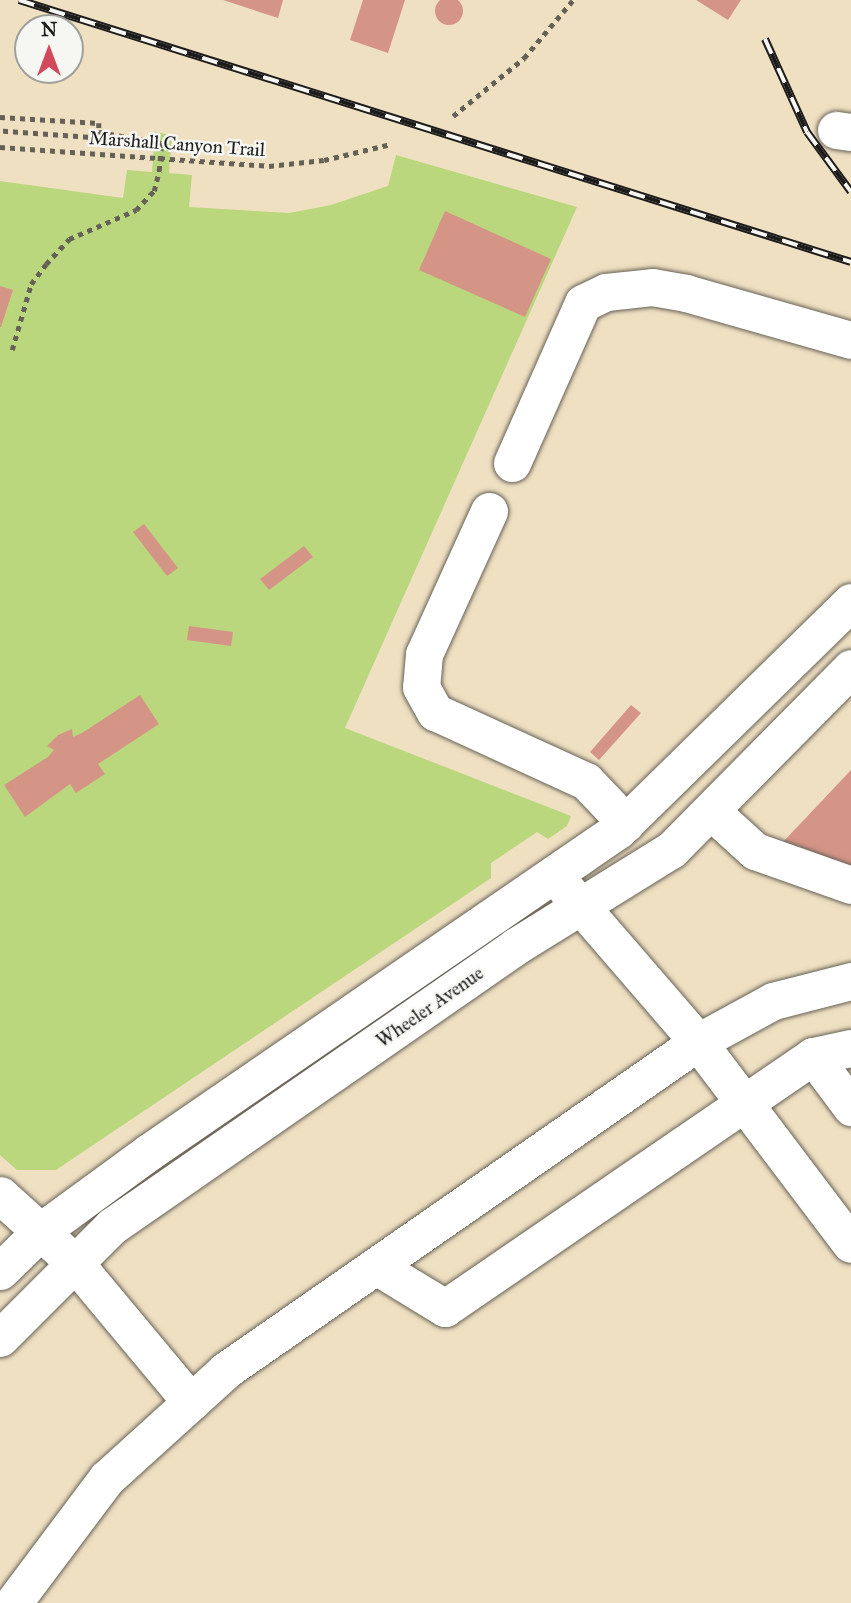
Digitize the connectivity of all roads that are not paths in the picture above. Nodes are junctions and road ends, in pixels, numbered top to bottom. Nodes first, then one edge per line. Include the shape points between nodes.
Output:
1 (851, 340) edge
2 (512, 463) dead end
3 (489, 511) dead end
4 (850, 605) edge
5 (851, 668) edge
6 (712, 811) junction
7 (626, 823) junction
8 (555, 874) junction
9 (851, 885) edge
10 (579, 907) junction
11 (851, 981) edge
12 (698, 1042) junction
13 (851, 1048) edge
14 (813, 1056) junction
15 (746, 1102) junction
16 (851, 1107) edge
17 (0, 1195) edge
18 (41, 1231) junction
19 (851, 1244) edge
20 (75, 1264) junction
21 (376, 1266) junction
22 (0, 1270) edge
23 (0, 1338) edge
24 (191, 1402) junction
25 (13, 1603) edge

1 - 2 street via 686,293 652,287 606,292 583,303
3 - 7 street via 424,654 421,687 435,712 586,781
4 - 7 street, Wheeler Avenue
5 - 6 street, Wheeler Avenue
6 - 9 street via 755,850
6 - 10 street, Wheeler Avenue via 671,850
7 - 8 street, Wheeler Avenue
8 - 10 street
8 - 18 street, Wheeler Avenue
10 - 12 street
10 - 20 street, Wheeler Avenue via 199,1164 113,1227
11 - 12 street via 774,1001
12 - 15 street
12 - 21 street
13 - 14 street
14 - 15 street
14 - 16 street
15 - 19 street
15 - 21 street via 445,1308
17 - 18 street
18 - 20 street
18 - 22 street, Wheeler Avenue
20 - 23 street, Wheeler Avenue
20 - 24 street
21 - 24 street via 226,1370
24 - 25 street via 107,1478

